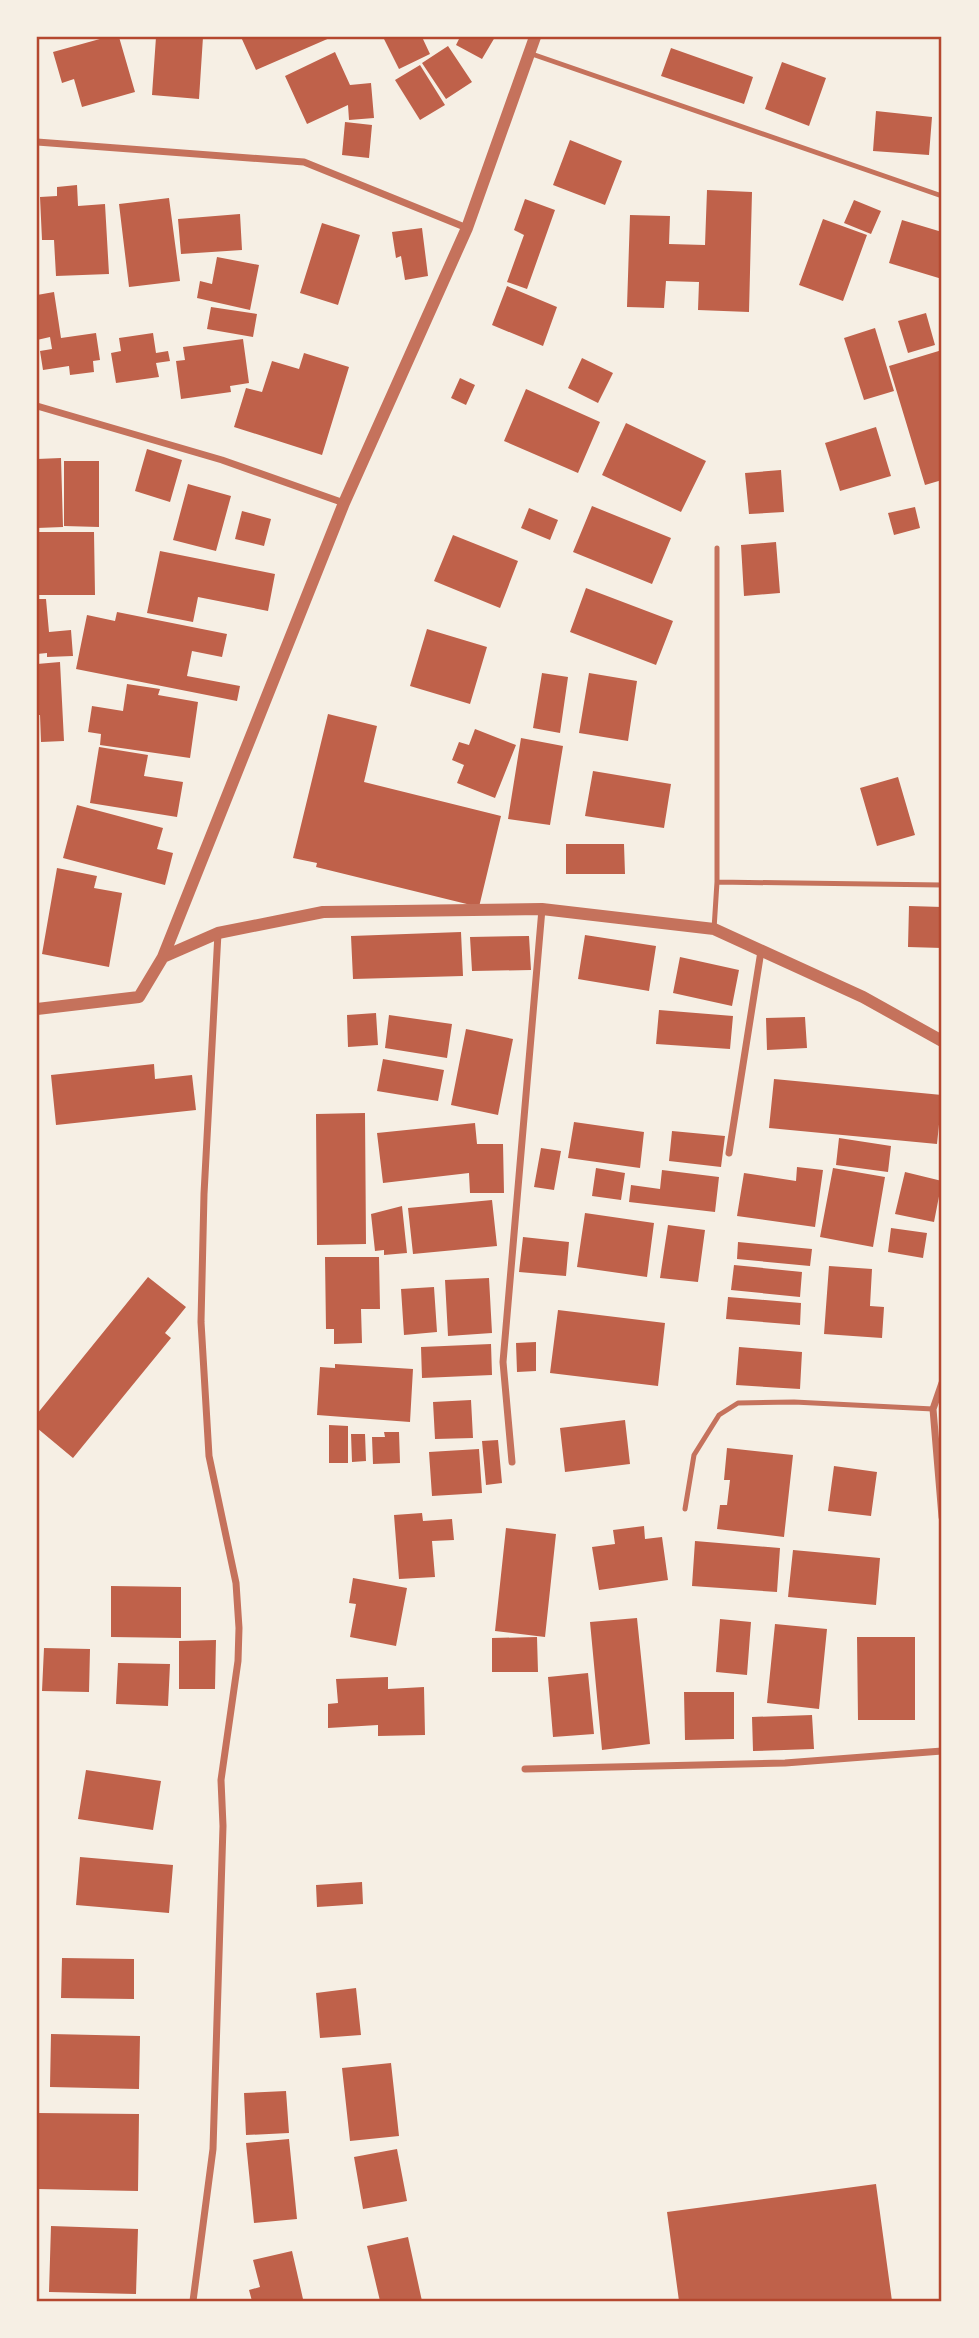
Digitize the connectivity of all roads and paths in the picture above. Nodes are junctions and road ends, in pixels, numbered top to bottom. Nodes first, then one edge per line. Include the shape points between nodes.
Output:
1 (535, 37) edge
2 (529, 53) junction
3 (37, 142) edge
4 (942, 196) edge
5 (467, 228) junction
6 (37, 406) edge
7 (344, 503) junction
8 (717, 548) dead end
9 (717, 882) junction
10 (942, 885) edge
11 (542, 909) junction
12 (714, 929) junction
13 (218, 933) junction
14 (761, 951) junction
15 (163, 957) junction
16 (37, 1009) edge
17 (942, 1041) edge
18 (729, 1153) dead end
19 (942, 1383) edge
20 (933, 1409) junction
21 (512, 1462) dead end
22 (685, 1509) dead end
23 (942, 1517) edge
24 (942, 1751) edge
25 (525, 1769) dead end
26 (193, 2301) edge

1 - 2 street
2 - 4 lane
2 - 5 street
3 - 5 street via 304,162
5 - 7 street
6 - 7 street via 222,460
7 - 15 street
8 - 9 lane
9 - 10 lane
9 - 12 lane
11 - 12 street
11 - 13 street via 323,912
11 - 21 street via 503,1362
12 - 14 street
13 - 15 street
13 - 26 street via 201,1322 209,1456 236,1583 239,1628 221,1780 213,2149
14 - 17 street
14 - 18 street
15 - 16 street via 139,997
19 - 20 street
20 - 22 lane via 738,1403 719,1415 694,1455
20 - 23 street
24 - 25 street via 785,1763

